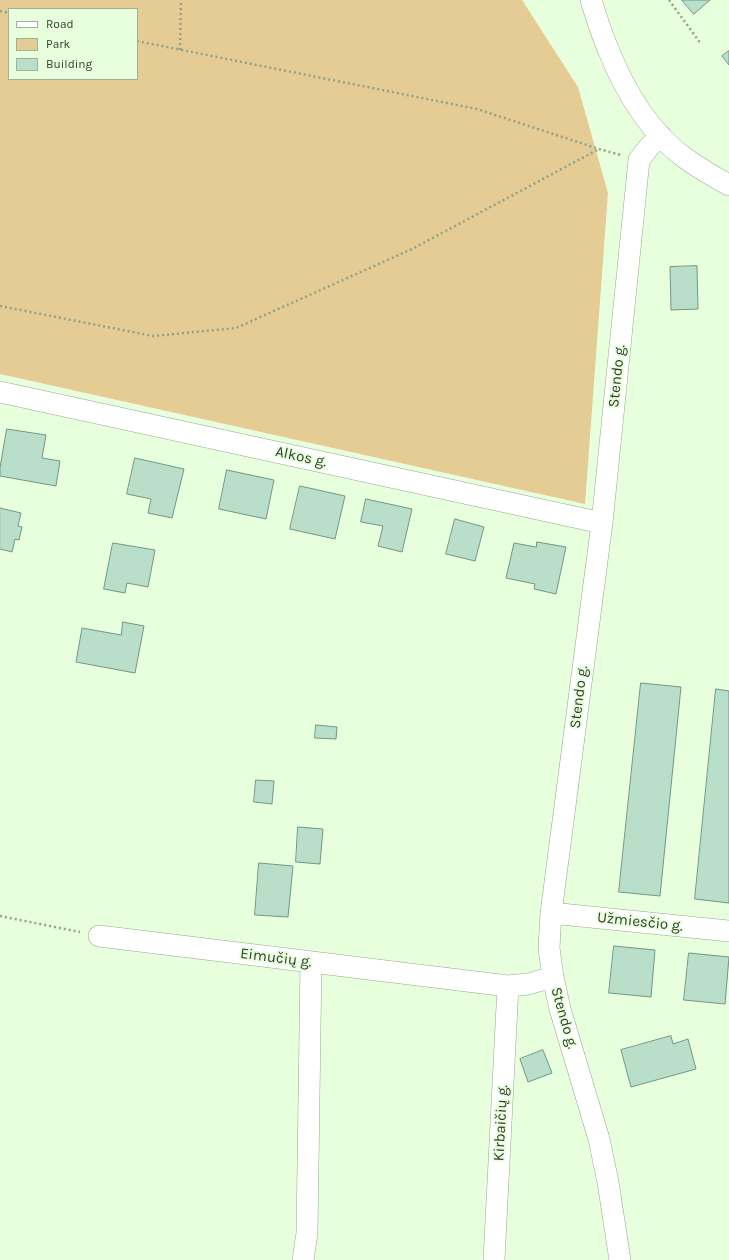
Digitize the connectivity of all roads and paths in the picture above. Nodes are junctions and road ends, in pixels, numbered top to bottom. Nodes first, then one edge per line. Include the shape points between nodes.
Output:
1 (181, 0) edge
2 (591, 0) edge
3 (668, 0) edge
4 (138, 41) edge
5 (701, 44) dead end
6 (180, 50) junction
7 (661, 136) junction
8 (599, 149) junction
9 (639, 160) junction
10 (729, 185) edge
11 (0, 306) edge
12 (0, 392) edge
13 (602, 523) junction
14 (551, 912) junction
15 (0, 916) edge
16 (729, 931) edge
17 (99, 936) joint
18 (312, 962) junction
19 (553, 977) junction
20 (508, 986) junction
21 (303, 1260) edge
22 (494, 1260) edge
23 (620, 1260) edge

1 - 6 path
2 - 7 street via 608,49 630,94
3 - 5 path
4 - 6 path
6 - 8 path via 477,109
7 - 9 street
7 - 10 street via 684,157
8 - 9 path
8 - 11 path via 412,249 236,328 153,336
9 - 13 street, Stendo g.
12 - 13 street, Alkos g.
13 - 14 street, Stendo g.
14 - 16 street, Užmiesčio g.
14 - 19 street, Stendo g. via 549,948
15 - 17 path
17 - 18 street, Eimučių g.
18 - 20 street, Eimučių g.
18 - 21 street via 307,1233
19 - 20 street, Eimučių g.
19 - 23 street, Stendo g. via 560,1009 599,1139
20 - 22 street, Kirbaičių g.

